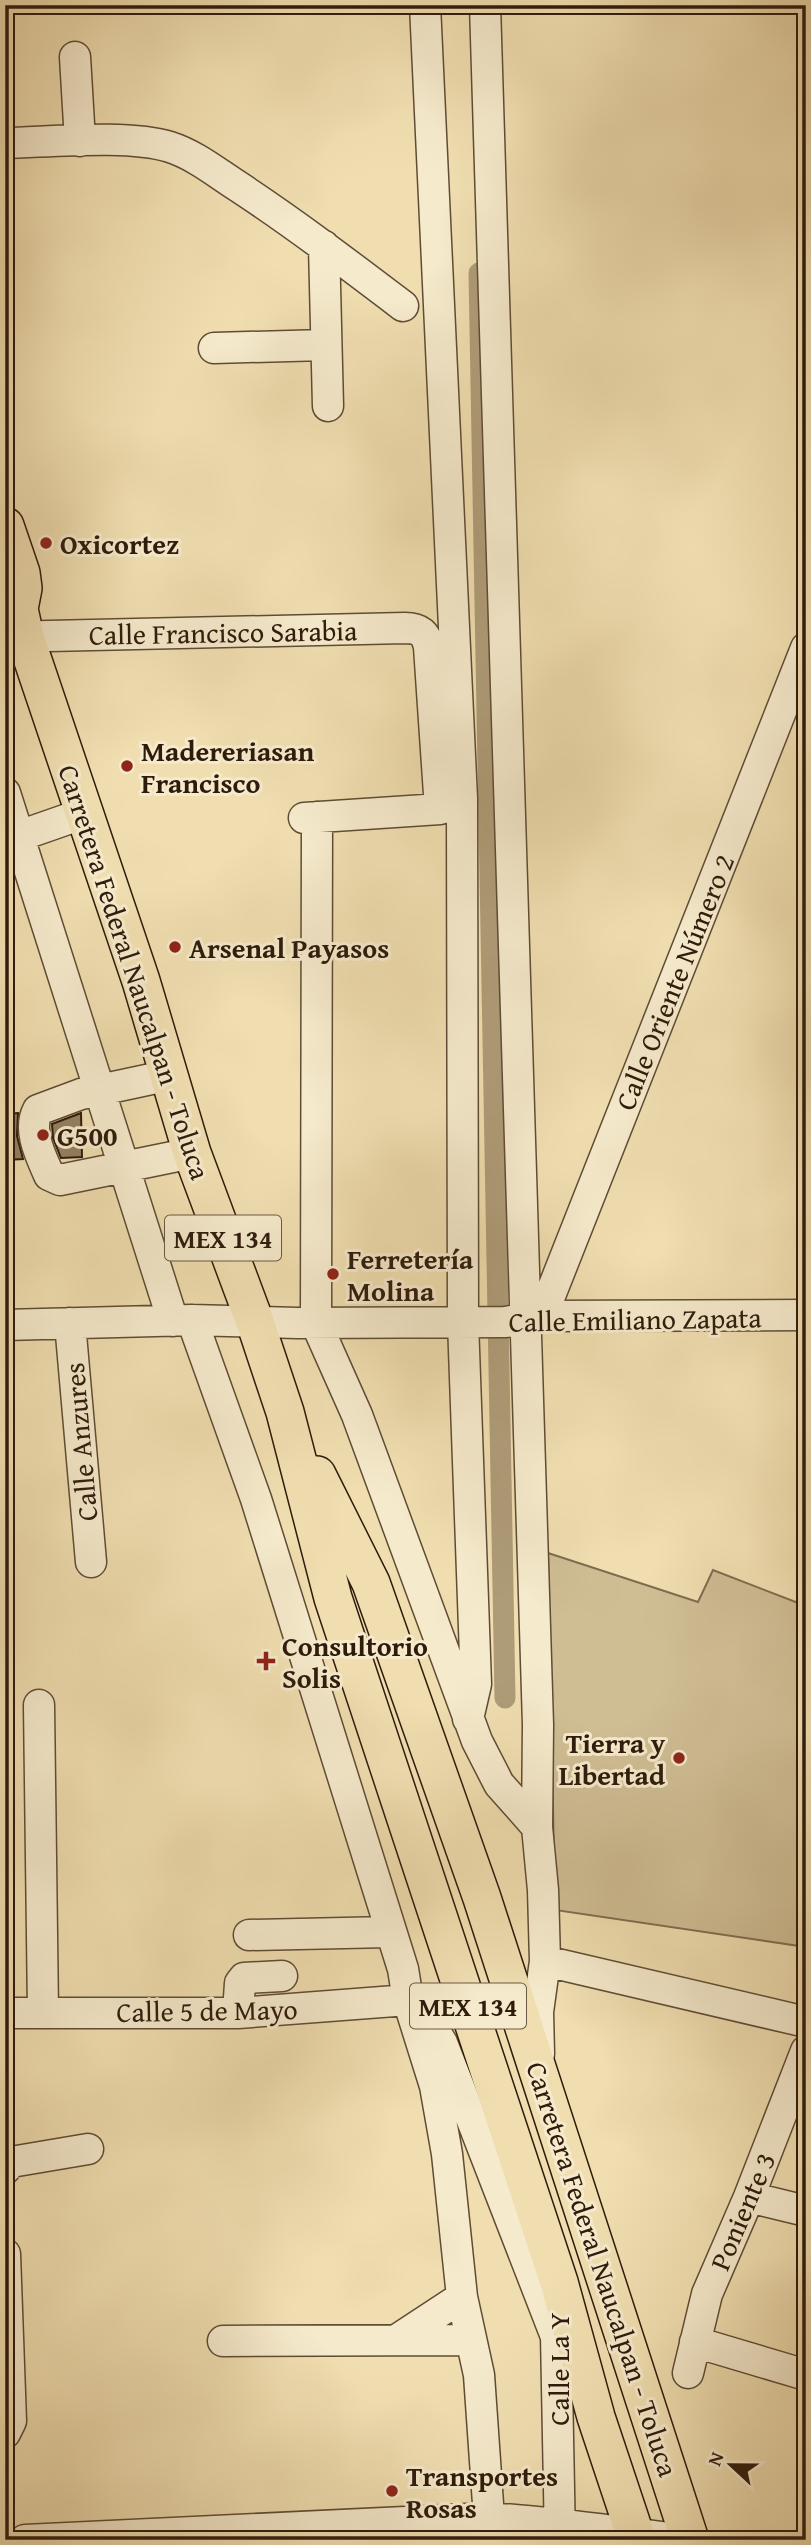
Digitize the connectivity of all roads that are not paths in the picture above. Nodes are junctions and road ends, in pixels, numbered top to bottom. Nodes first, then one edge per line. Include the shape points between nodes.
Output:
1 (425, 5) edge
2 (494, 5) edge
3 (485, 20) edge
4 (75, 57) dead end
5 (79, 141) junction
6 (5, 143) edge
7 (324, 246) junction
8 (403, 306) dead end
9 (325, 345) junction
10 (214, 348) dead end
11 (328, 406) dead end
12 (5, 526) edge
13 (14, 619) edge
14 (806, 648) edge
15 (5, 793) edge
16 (451, 804) junction
17 (85, 813) junction
18 (12, 837) edge
19 (170, 1075) junction
20 (100, 1092) junction
21 (192, 1153) junction
22 (125, 1167) junction
23 (806, 1315) edge
24 (182, 1320) junction
25 (504, 1320) junction
26 (255, 1322) junction
27 (70, 1323) junction
28 (316, 1323) junction
29 (5, 1325) edge
30 (285, 1412) junction
31 (91, 1562) dead end
32 (39, 1705) dead end
33 (468, 1720) junction
34 (537, 1827) junction
35 (389, 1932) junction
36 (249, 1935) dead end
37 (545, 1961) junction
38 (282, 1976) dead end
39 (408, 2000) junction
40 (43, 2012) junction
41 (5, 2013) edge
42 (238, 2013) junction
43 (806, 2022) edge
44 (806, 2052) edge
45 (542, 2082) junction
46 (797, 2102) edge
47 (88, 2148) dead end
48 (5, 2169) edge
49 (749, 2197) junction
50 (806, 2211) edge
51 (5, 2254) edge
52 (559, 2282) junction
53 (462, 2297) junction
54 (555, 2334) junction
55 (398, 2339) junction
56 (470, 2340) junction
57 (223, 2341) dead end
58 (695, 2342) junction
59 (688, 2373) dead end
60 (806, 2375) edge
61 (596, 2417) junction
62 (5, 2433) edge
63 (496, 2519) junction
64 (553, 2528) edge
65 (636, 2537) edge
66 (41, 2539) edge
67 (689, 2540) edge

1 - 16 street
2 - 3 street
3 - 25 street
4 - 5 street
5 - 6 street
5 - 7 street via 141,142 175,149
7 - 8 street
7 - 9 street
9 - 10 street
9 - 11 street
12 - 13 main road, Carretera Federal Naucalpan - Toluca / MEX 134 via 23,587
13 - 16 street, Calle Francisco Sarabia via 419,630 429,647
13 - 17 main road, Carretera Federal Naucalpan - Toluca / MEX 134
14 - 25 street, Calle Oriente Número 2
15 - 18 street
16 - 25 street
16 - 28 street via 311,818
17 - 18 street
17 - 19 main road, Carretera Federal Naucalpan - Toluca / MEX 134
18 - 20 street
19 - 20 street
19 - 21 main road, Carretera Federal Naucalpan - Toluca / MEX 134
20 - 22 street
20 - 22 street via 37,1110 34,1128 40,1152 49,1175 60,1180
21 - 22 street
21 - 26 main road, Carretera Federal Naucalpan - Toluca / MEX 134
22 - 24 street
23 - 25 street, Calle Emiliano Zapata
24 - 26 street, Calle Emiliano Zapata
24 - 27 street, Calle Emiliano Zapata
24 - 35 street via 260,1511
25 - 28 street, Calle Emiliano Zapata
25 - 33 street via 476,1684
25 - 34 street via 538,1725
26 - 28 street, Calle Emiliano Zapata
26 - 30 main road, Carretera Federal Naucalpan - Toluca / MEX 134
27 - 29 street, Calle Emiliano Zapata
27 - 31 street, Calle Anzures
28 - 33 street via 357,1415
30 - 45 main road, Carretera Federal Naucalpan - Toluca / MEX 134 via 371,1583
30 - 52 main road, Carretera Federal Naucalpan - Toluca / MEX 134 via 333,1598
32 - 40 street
33 - 34 street via 499,1784
34 - 37 street
35 - 36 street
35 - 39 street via 403,1969
37 - 43 street
37 - 45 street via 538,2012
38 - 42 street via 244,1978
39 - 42 street, Calle 5 de Mayo
39 - 53 street via 435,2086
39 - 54 street via 426,2015 442,2043
40 - 41 street, Calle 5 de Mayo
40 - 42 street, Calle 5 de Mayo
44 - 46 street, Poniente 3
45 - 67 main road, Carretera Federal Naucalpan - Toluca / MEX 134
46 - 49 street, Poniente 3
47 - 48 street via 11,2162
49 - 50 street
49 - 58 street, Poniente 3 via 707,2294
51 - 62 street via 11,2421
52 - 54 street, Calle La Y
52 - 61 main road, Carretera Federal Naucalpan - Toluca / MEX 134
53 - 55 street
53 - 56 street
54 - 61 street
54 - 64 street, Calle La Y
55 - 56 street
55 - 57 street
56 - 63 street via 479,2375
58 - 59 street, Poniente 3
58 - 60 street
61 - 65 main road, Carretera Federal Naucalpan - Toluca / MEX 134
63 - 64 street
63 - 66 street
64 - 65 street
65 - 67 street

